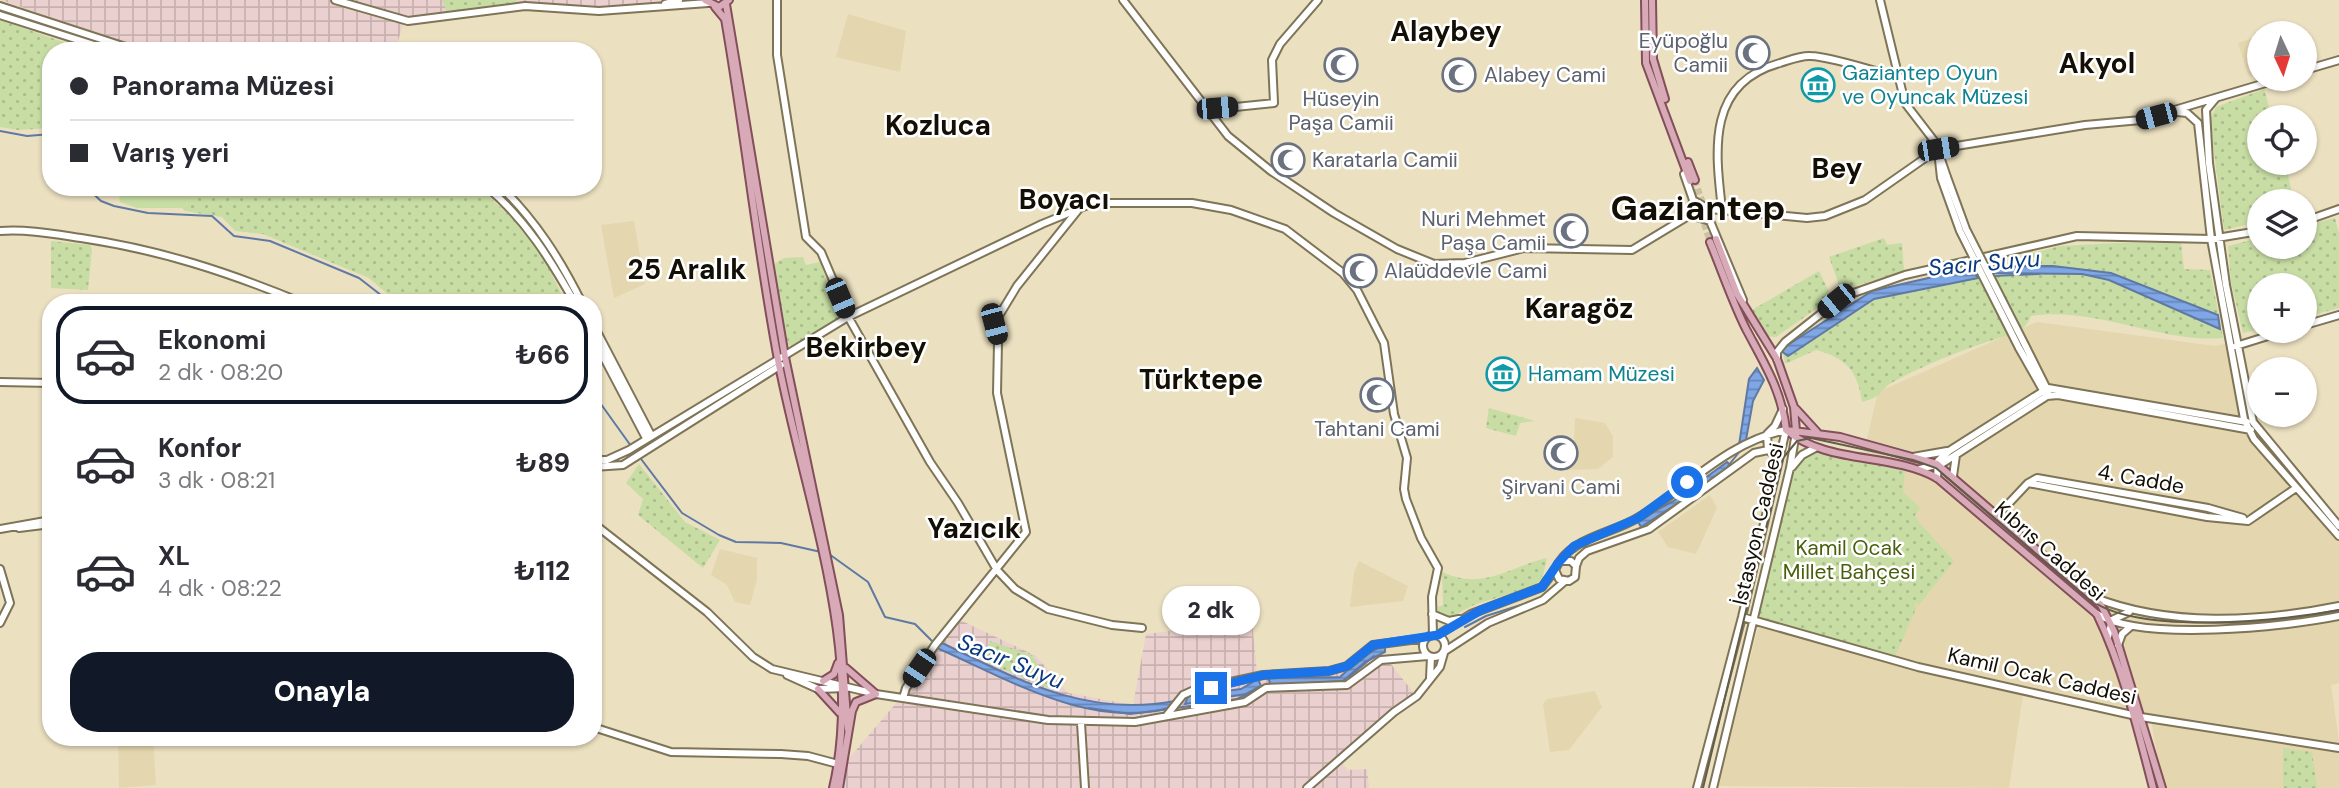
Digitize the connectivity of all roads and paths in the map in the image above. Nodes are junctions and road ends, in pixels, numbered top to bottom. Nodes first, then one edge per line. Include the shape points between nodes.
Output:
1 (335, 0) edge
2 (679, 0) edge
3 (776, 0) edge
4 (1123, 0) edge
5 (1318, 0) edge
6 (1645, 0) edge
7 (1653, 0) edge
8 (1880, 0) edge
9 (728, 2) edge
10 (709, 3) edge
11 (0, 6) edge
12 (650, 8) junction
13 (0, 15) edge
14 (85, 42) edge
15 (110, 42) edge
16 (2339, 60) edge
17 (2317, 67) edge
18 (1900, 77) junction
19 (2247, 88) edge
20 (2217, 97) junction
21 (1660, 98) junction
22 (1206, 110) junction
23 (2171, 111) junction
24 (1938, 149) junction
25 (497, 196) edge
26 (510, 196) edge
27 (1693, 200) junction
28 (1079, 209) junction
29 (1722, 209) junction
30 (2339, 209) edge
31 (1690, 215) junction
32 (2317, 217) edge
33 (0, 231) edge
34 (2247, 233) edge
35 (2211, 239) junction
36 (2219, 239) junction
37 (280, 294) edge
38 (570, 294) edge
39 (577, 294) edge
40 (1744, 303) junction
41 (2339, 315) edge
42 (848, 317) junction
43 (2317, 321) edge
44 (602, 342) edge
45 (1785, 342) junction
46 (2247, 342) edge
47 (1765, 343) junction
48 (2236, 345) junction
49 (602, 353) edge
50 (782, 358) junction
51 (1777, 359) junction
52 (780, 367) junction
53 (0, 382) edge
54 (42, 383) edge
55 (2046, 391) junction
56 (2247, 404) edge
57 (2247, 406) edge
58 (1784, 407) junction
59 (1794, 407) junction
60 (2247, 424) edge
61 (2252, 427) edge
62 (2253, 427) edge
63 (1786, 430) junction
64 (1819, 433) junction
65 (1767, 434) junction
66 (1796, 435) junction
67 (649, 437) junction
68 (1815, 448) junction
69 (1768, 450) junction
70 (1949, 451) junction
71 (1956, 455) junction
72 (1913, 457) junction
73 (1779, 459) junction
74 (602, 460) edge
75 (1937, 464) junction
76 (602, 466) edge
77 (1790, 468) junction
78 (1920, 469) junction
79 (1952, 476) junction
80 (1937, 478) junction
81 (2296, 488) junction
82 (1997, 516) junction
83 (42, 524) edge
84 (2339, 526) edge
85 (602, 530) edge
86 (0, 531) edge
87 (2339, 536) edge
88 (826, 560) junction
89 (1561, 561) junction
90 (1576, 566) junction
91 (0, 569) edge
92 (1555, 569) junction
93 (997, 570) junction
94 (1565, 581) junction
95 (2092, 597) junction
96 (2339, 606) edge
97 (2131, 612) junction
98 (1432, 614) junction
99 (2097, 614) junction
100 (2339, 616) edge
101 (1742, 617) junction
102 (1461, 619) junction
103 (1754, 620) junction
104 (2110, 623) junction
105 (0, 624) edge
106 (2132, 626) junction
107 (1142, 628) dead end
108 (1433, 636) junction
109 (2108, 637) junction
110 (2118, 645) junction
111 (1444, 652) junction
112 (1430, 657) junction
113 (839, 662) junction
114 (846, 667) junction
115 (786, 674) junction
116 (1430, 678) junction
117 (823, 681) junction
118 (842, 688) junction
119 (818, 689) junction
120 (876, 694) junction
121 (903, 698) junction
122 (1179, 703) junction
123 (1190, 713) junction
124 (2133, 715) junction
125 (1166, 717) junction
126 (2141, 717) junction
127 (842, 718) junction
128 (1082, 723) junction
129 (848, 729) junction
130 (602, 730) edge
131 (2339, 748) edge
132 (838, 764) junction
133 (833, 788) edge
134 (839, 788) edge
135 (1085, 788) edge
136 (1307, 788) edge
137 (1697, 788) edge
138 (1713, 788) edge
139 (2153, 788) edge
140 (2161, 788) edge

1 - 12 street via 408,21 526,6 599,11
2 - 12 street
3 - 42 street via 777,55 806,237 821,252
4 - 22 street
5 - 22 street via 1279,44 1272,60 1274,103
6 - 21 main road via 1646,63
7 - 21 main road via 1655,68 1693,180
8 - 18 street
9 - 10 main road
9 - 50 main road
10 - 12 street
10 - 50 main road via 725,19
11 - 15 street
13 - 14 street
16 - 17 street
18 - 24 street via 1905,103
18 - 29 street via 1809,55 1751,72 1730,99 1719,127 1716,159
19 - 20 street
20 - 23 street
20 - 36 street via 2206,110 2204,122
21 - 27 street
22 - 31 street via 1228,136 1271,171 1397,249 1434,264 1524,248 1632,250
23 - 24 street
23 - 35 street via 2188,113 2198,123
24 - 29 street via 1865,200 1825,216
24 - 55 street, bridge via 1960,231
25 - 38 street via 543,247
26 - 39 street via 551,245
27 - 29 street via 1707,209
27 - 31 street
28 - 42 street
28 - 93 street via 1017,286 994,324 997,393 1027,528
28 - 98 street via 1124,201 1192,202 1231,210 1285,229 1344,274 1384,343 1394,414 1407,458 1406,499 1438,568
30 - 32 street
31 - 40 street via 1710,221
33 - 37 street via 148,250 196,261
34 - 36 street
35 - 36 street
35 - 45 street via 2077,236 1905,275 1842,297
35 - 57 street
36 - 48 street
40 - 47 main road, İstasyon Caddesi
40 - 58 main road, İstasyon Caddesi via 1713,241 1745,327 1773,376
41 - 43 street
42 - 50 street
42 - 93 street
44 - 67 street
45 - 47 street
45 - 51 street
46 - 48 street
47 - 51 main road, İstasyon Caddesi
48 - 56 street
49 - 67 street
50 - 52 street
50 - 67 street
50 - 88 main road
51 - 59 main road, İstasyon Caddesi
52 - 76 street via 623,465
52 - 88 main road
53 - 54 street
55 - 60 street
55 - 70 street
55 - 71 street
58 - 63 main road
58 - 65 street
59 - 64 main road
59 - 66 main road, İstasyon Caddesi
61 - 81 street
62 - 84 street
63 - 65 street
63 - 66 main road
63 - 73 street, İstasyon Caddesi
64 - 66 main road
64 - 72 main road
65 - 69 street
65 - 89 street via 1708,466 1638,518 1574,546
66 - 68 main road, Kıbrıs Caddesi
66 - 77 street, İstasyon Caddesi
67 - 74 street
68 - 77 street
68 - 78 main road, Kıbrıs Caddesi
69 - 73 street
69 - 90 street via 1754,453 1648,529 1587,551
70 - 72 street
70 - 75 street
71 - 75 street
71 - 79 street
72 - 75 main road
73 - 101 street, İstasyon Caddesi
75 - 78 street
75 - 79 main road
75 - 80 street
77 - 103 street, İstasyon Caddesi
78 - 80 main road, Kıbrıs Caddesi
79 - 82 main road
80 - 99 main road, Kıbrıs Caddesi
81 - 82 street, 4. Cadde via 2248,520 2208,508 2037,478
81 - 87 street
82 - 95 main road
83 - 86 street
85 - 115 street via 707,612 753,657
88 - 113 main road
88 - 114 main road
89 - 90 street
89 - 92 street
90 - 94 street via 1575,577
91 - 105 street via 10,603
92 - 94 street
92 - 102 street via 1542,587
93 - 107 street via 1015,589 1048,609
93 - 121 street via 937,643
94 - 111 street via 1542,600 1488,623
95 - 97 street
95 - 104 main road
96 - 97 street via 2240,618
97 - 104 street via 2120,613
98 - 102 street via 1449,621
98 - 108 street
99 - 104 street
99 - 109 main road, Kıbrıs Caddesi
100 - 106 street via 2241,630
101 - 103 street, Kamil Ocak Caddesi
101 - 137 street, İstasyon Caddesi
102 - 108 street
103 - 124 street, Kamil Ocak Caddesi via 1918,667
103 - 138 street, İstasyon Caddesi
104 - 106 street
104 - 109 street
104 - 110 main road
106 - 110 street
108 - 111 street via 1444,640
108 - 112 street via 1423,647
108 - 122 street via 1373,645 1347,666 1329,671 1264,675 1194,690
109 - 124 main road, Kıbrıs Caddesi
110 - 126 main road
111 - 112 street
111 - 116 street via 1440,667
112 - 116 street
112 - 123 street via 1381,660 1347,685 1266,688 1245,702
113 - 117 main road via 834,674
113 - 118 main road
114 - 118 main road
114 - 120 main road
115 - 117 street
115 - 119 street
116 - 136 street via 1417,696
117 - 118 street
118 - 119 street
118 - 120 street
118 - 127 main road
118 - 129 main road
119 - 127 main road
120 - 121 street
120 - 129 main road via 856,702
121 - 128 street
122 - 123 street
122 - 125 street
123 - 125 street
124 - 126 street, Kamil Ocak Caddesi
124 - 139 main road, Kıbrıs Caddesi
125 - 128 street
126 - 131 street, Kamil Ocak Caddesi
126 - 140 main road
127 - 132 main road
128 - 135 street
129 - 134 main road
130 - 132 street via 671,752 781,754
132 - 133 main road

